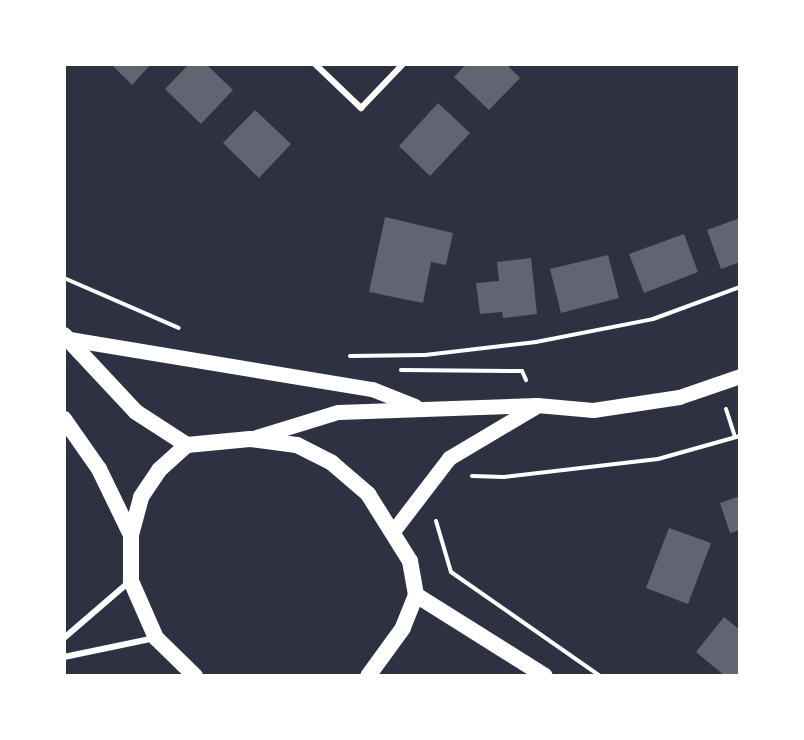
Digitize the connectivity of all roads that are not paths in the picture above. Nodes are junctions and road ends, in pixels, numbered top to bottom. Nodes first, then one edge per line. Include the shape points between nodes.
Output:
1 (315, 64) edge
2 (403, 64) edge
3 (67, 337) edge
4 (740, 376) edge
5 (537, 405) junction
6 (419, 408) junction
7 (64, 419) edge
8 (250, 439) junction
9 (187, 445) junction
10 (394, 530) junction
11 (131, 535) junction
12 (131, 580) junction
13 (416, 595) junction
14 (64, 638) edge
15 (156, 638) junction
16 (64, 657) edge
17 (195, 675) edge
18 (368, 675) edge
19 (545, 675) edge

1 - 2 street via 361,108
3 - 6 main road via 372,389
3 - 9 highway via 136,412
4 - 5 main road via 679,397 604,408
5 - 6 main road
5 - 10 main road via 449,458
6 - 8 main road via 338,412
7 - 11 highway via 99,469
8 - 9 highway
8 - 10 highway via 297,444 332,463 368,494
9 - 11 highway via 159,470 141,497
10 - 13 highway via 410,561
11 - 12 highway
12 - 14 street
12 - 15 highway
13 - 18 highway via 404,628
13 - 19 highway
15 - 16 street
15 - 17 highway

